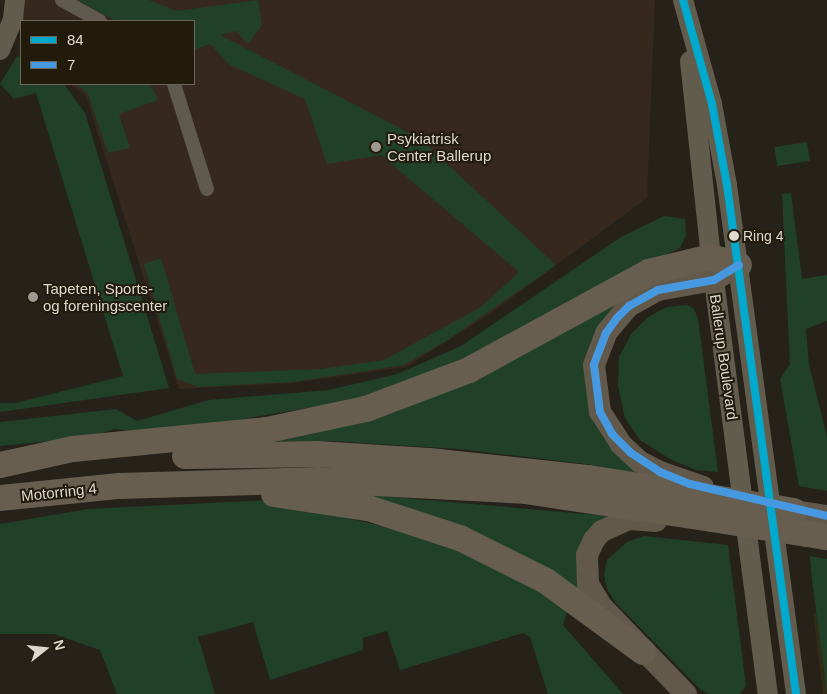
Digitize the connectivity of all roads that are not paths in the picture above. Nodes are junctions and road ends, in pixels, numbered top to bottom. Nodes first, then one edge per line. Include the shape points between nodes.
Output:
1 (15, 0) edge
2 (62, 0) edge
3 (683, 0) edge
4 (98, 20) edge
5 (687, 20) junction
6 (0, 50) edge
7 (174, 85) edge
8 (207, 189) dead end
9 (739, 265) junction
10 (712, 268) junction
11 (0, 465) edge
12 (0, 471) edge
13 (119, 486) junction
14 (0, 498) edge
15 (711, 508) junction
16 (827, 516) edge
17 (811, 531) edge
18 (643, 652) junction
19 (686, 694) edge
20 (768, 694) edge
21 (796, 694) edge

1 - 6 street via 13,19
2 - 4 street
3 - 5 street, Ballerup Boulevard
5 - 9 street, Ballerup Boulevard via 714,112
5 - 10 street, Ballerup Boulevard
7 - 8 street
9 - 10 highway
9 - 21 street, Ballerup Boulevard
10 - 11 highway via 649,272 469,370 366,410 267,430 72,449
10 - 15 main road via 629,306 606,333 599,349 594,382 600,412 612,434 631,454 676,479
10 - 20 street, Ballerup Boulevard
12 - 15 highway via 124,459 220,454 317,454 505,468
13 - 14 highway, Motorring 4
13 - 15 highway via 318,480 426,484
13 - 18 highway via 290,495 368,508 460,538 546,581
15 - 17 highway, bridge
15 - 18 main road via 616,522 594,540 587,555 588,584 602,607
16 - 17 main road
18 - 19 main road

